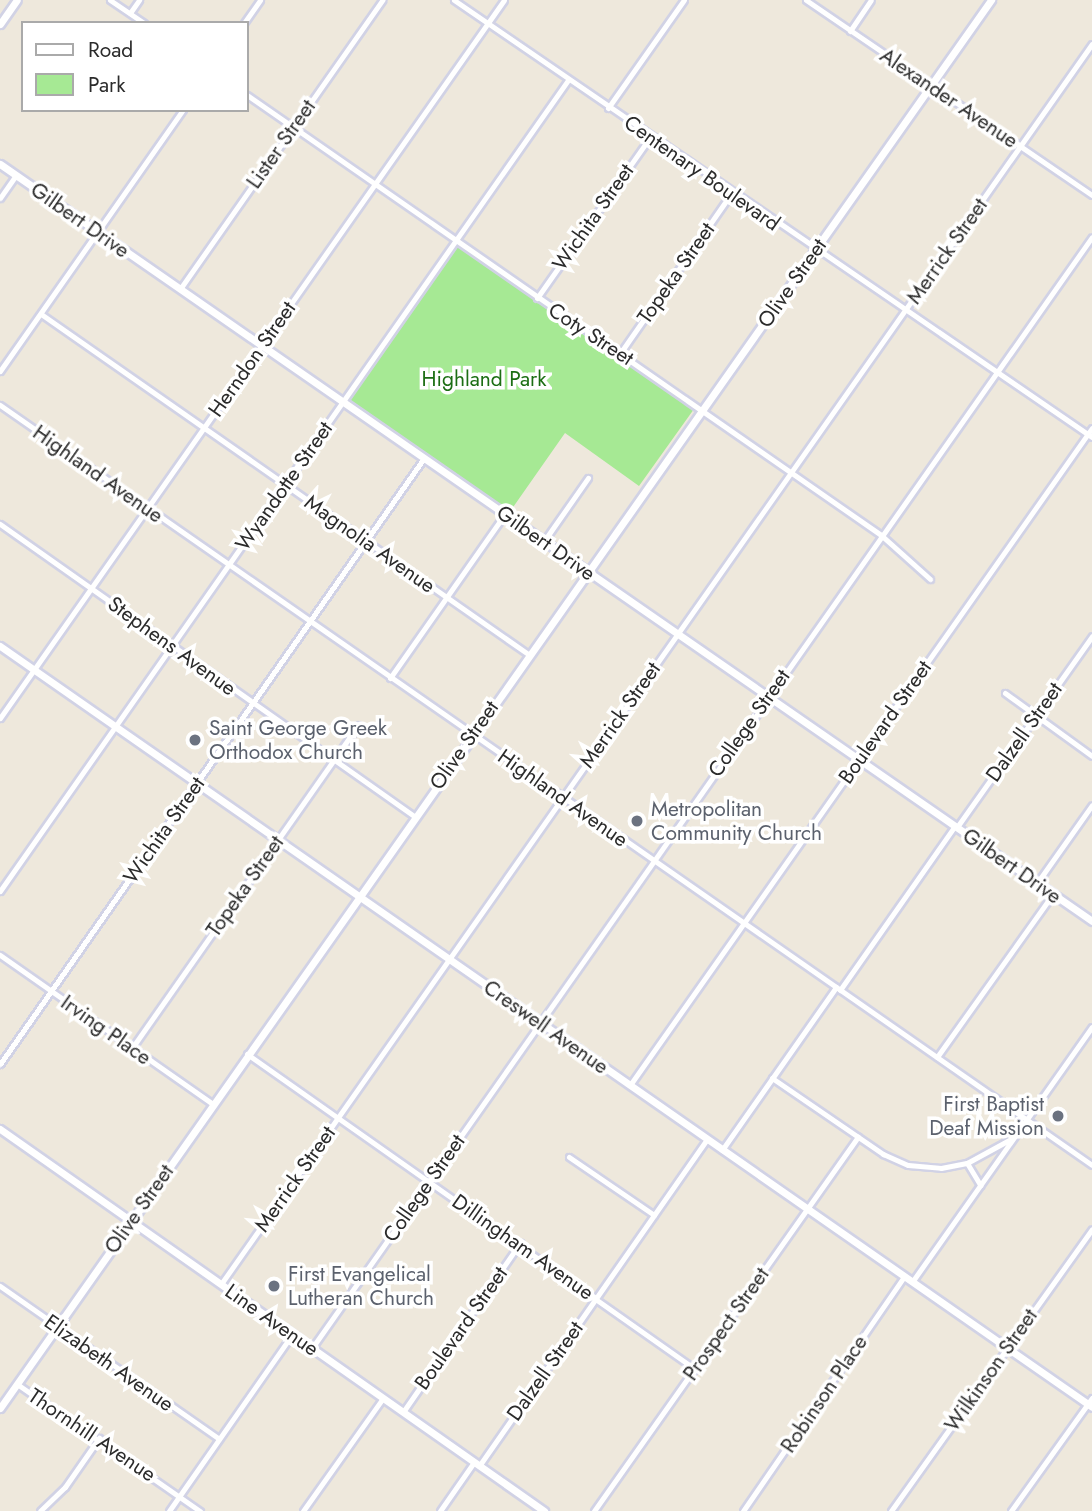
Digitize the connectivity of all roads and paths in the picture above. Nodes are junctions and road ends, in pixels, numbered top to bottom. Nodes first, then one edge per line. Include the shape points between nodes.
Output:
1 (110, 0) edge
2 (139, 0) edge
3 (260, 0) edge
4 (382, 0) edge
5 (454, 0) edge
6 (504, 0) edge
7 (684, 0) edge
8 (806, 0) edge
9 (871, 0) edge
10 (991, 0) edge
11 (15, 3) edge
12 (0, 8) edge
13 (130, 13) junction
14 (141, 21) edge
15 (245, 21) edge
16 (487, 23) junction
17 (0, 24) edge
18 (850, 31) junction
19 (1092, 44) edge
20 (568, 80) junction
21 (932, 85) junction
22 (248, 95) edge
23 (608, 108) junction
24 (182, 112) edge
25 (293, 127) junction
26 (650, 137) junction
27 (1021, 146) junction
28 (0, 164) edge
29 (16, 175) junction
30 (375, 183) junction
31 (731, 194) junction
32 (1092, 195) edge
33 (0, 198) edge
34 (98, 232) junction
35 (1092, 237) edge
36 (457, 240) junction
37 (815, 250) junction
38 (180, 289) junction
39 (537, 298) junction
40 (906, 309) junction
41 (41, 314) junction
42 (262, 345) junction
43 (621, 352) junction
44 (0, 371) edge
45 (997, 371) junction
46 (342, 402) junction
47 (0, 405) edge
48 (702, 410) junction
49 (204, 427) junction
50 (1091, 433) edge
51 (424, 458) junction
52 (790, 472) junction
53 (588, 478) dead end
54 (285, 484) junction
55 (148, 508) junction
56 (505, 514) junction
57 (0, 524) edge
58 (881, 535) junction
59 (366, 541) junction
60 (544, 541) junction
61 (229, 565) junction
62 (587, 571) junction
63 (930, 579) dead end
64 (92, 588) junction
65 (447, 597) junction
66 (310, 622) junction
67 (677, 634) junction
68 (1092, 636) edge
69 (0, 646) edge
70 (172, 646) junction
71 (528, 654) junction
72 (34, 670) junction
73 (390, 678) junction
74 (1005, 693) dead end
75 (768, 696) junction
76 (253, 703) junction
77 (1035, 716) junction
78 (0, 718) edge
79 (358, 725) dead end
80 (115, 727) junction
81 (471, 735) junction
82 (1092, 756) edge
83 (334, 759) junction
84 (859, 760) junction
85 (197, 783) junction
86 (562, 798) junction
87 (1092, 805) edge
88 (414, 816) junction
89 (956, 827) junction
90 (277, 840) junction
91 (653, 860) junction
92 (1037, 883) junction
93 (0, 891) edge
94 (1052, 894) junction
95 (358, 896) junction
96 (1092, 921) edge
97 (744, 923) junction
98 (0, 955) edge
99 (449, 959) junction
100 (838, 988) junction
101 (51, 991) junction
102 (540, 1022) junction
103 (1092, 1027) edge
104 (1084, 1038) junction
105 (1092, 1043) edge
106 (132, 1048) junction
107 (247, 1054) junction
108 (937, 1057) junction
109 (0, 1064) edge
110 (772, 1078) junction
111 (631, 1086) junction
112 (212, 1104) junction
113 (338, 1117) junction
114 (1027, 1120) junction
115 (0, 1129) edge
116 (1014, 1136) junction
117 (858, 1137) junction
118 (707, 1139) junction
119 (722, 1150) junction
120 (569, 1157) dead end
121 (967, 1163) junction
122 (1092, 1165) edge
123 (428, 1182) junction
124 (980, 1185) junction
125 (807, 1209) junction
126 (654, 1215) junction
127 (131, 1221) junction
128 (1092, 1229) edge
129 (520, 1243) junction
130 (904, 1277) junction
131 (912, 1282) junction
132 (221, 1284) junction
133 (0, 1286) edge
134 (596, 1298) junction
135 (57, 1326) junction
136 (292, 1335) junction
137 (312, 1348) junction
138 (1007, 1348) junction
139 (695, 1369) junction
140 (17, 1384) junction
141 (383, 1398) junction
142 (1090, 1403) edge
143 (0, 1408) edge
144 (402, 1412) junction
145 (99, 1438) junction
146 (219, 1440) junction
147 (476, 1464) junction
148 (179, 1496) junction
149 (40, 1511) edge
150 (169, 1511) edge
151 (200, 1511) edge
152 (303, 1511) edge
153 (440, 1511) edge
154 (544, 1511) edge
155 (594, 1511) edge
156 (744, 1511) edge
157 (891, 1511) edge
158 (1012, 1511) edge

1 - 13 street
2 - 13 street
3 - 15 street
4 - 25 street, Lister Street
5 - 16 street, Centenary Boulevard
6 - 16 street, Herndon Street
7 - 23 street
8 - 18 street, Alexander Avenue
9 - 18 street
10 - 21 street, Olive Street
11 - 12 street
11 - 17 street
13 - 14 street
16 - 20 street, Centenary Boulevard
16 - 30 street, Herndon Street
18 - 21 street, Alexander Avenue
19 - 27 street, Merrick Street
20 - 23 street, Centenary Boulevard
20 - 36 street, Wyandotte Street
21 - 27 street, Alexander Avenue
21 - 37 street, Olive Street
22 - 25 street, Coty Street
23 - 26 street, Centenary Boulevard
24 - 34 street
25 - 30 street, Coty Street
25 - 38 street, Lister Street
26 - 31 street, Centenary Boulevard
26 - 39 street, Wichita Street
27 - 32 street, Alexander Avenue
27 - 40 street, Merrick Street
28 - 29 street, Gilbert Drive
29 - 33 street
29 - 34 street, Gilbert Drive
30 - 36 street, Coty Street
30 - 42 street, Herndon Street
31 - 37 street, Centenary Boulevard
31 - 43 street, Topeka Street
34 - 38 street, Gilbert Drive
34 - 41 street
35 - 45 street, College Street
36 - 39 street, Coty Street
36 - 46 street, Wyandotte Street
37 - 40 street, Centenary Boulevard
37 - 48 street, Olive Street
38 - 42 street, Gilbert Drive
39 - 43 street, Coty Street
40 - 45 street, Centenary Boulevard
40 - 52 street, Merrick Street
41 - 44 street
41 - 49 street, Magnolia Avenue
42 - 46 street, Gilbert Drive
42 - 49 street, Herndon Street
43 - 48 street, Coty Street
45 - 50 street, Centenary Boulevard
45 - 58 street, College Street
46 - 51 street, Gilbert Drive
46 - 54 street, Wyandotte Street
47 - 55 street, Highland Avenue
48 - 52 street, Coty Street
48 - 62 street, Olive Street
49 - 54 street, Magnolia Avenue
49 - 55 street, Herndon Street
50 - 84 street, Boulevard Street
51 - 56 street, Gilbert Drive
51 - 59 street, Wichita Street
52 - 58 street, Coty Street
52 - 67 street, Merrick Street
53 - 60 street
54 - 59 street, Magnolia Avenue
54 - 61 street, Wyandotte Street
55 - 61 street, Highland Avenue
55 - 64 street, Herndon Street
56 - 60 street, Gilbert Drive
56 - 65 street
57 - 64 street, Stephens Avenue
58 - 63 street, Coty Street
58 - 75 street, College Street
59 - 65 street, Magnolia Avenue
59 - 66 street, Wichita Street
60 - 62 street, Gilbert Drive
61 - 66 street, Highland Avenue
61 - 70 street, Wyandotte Street
62 - 67 street, Gilbert Drive
62 - 71 street, Olive Street
64 - 70 street, Stephens Avenue
64 - 72 street, Herndon Street
65 - 71 street, Magnolia Avenue
65 - 73 street
66 - 73 street, Highland Avenue
66 - 76 street, Wichita Street
67 - 75 street, Gilbert Drive
67 - 86 street, Merrick Street
68 - 77 street, Dalzell Street
69 - 72 street, Creswell Avenue
70 - 76 street, Stephens Avenue
70 - 80 street, Wyandotte Street
71 - 81 street, Olive Street
72 - 78 street, Herndon Street
72 - 80 street, Creswell Avenue
73 - 81 street, Highland Avenue
74 - 77 street
75 - 84 street, Gilbert Drive
75 - 91 street, College Street
76 - 83 street, Stephens Avenue
76 - 85 street, Wichita Street
77 - 82 street
77 - 89 street, Dalzell Street
79 - 83 street, Topeka Street
80 - 85 street, Creswell Avenue
80 - 93 street, Wyandotte Street
81 - 86 street, Highland Avenue
81 - 88 street, Olive Street
83 - 88 street, Stephens Avenue
83 - 90 street, Topeka Street
84 - 89 street, Gilbert Drive
84 - 97 street, Boulevard Street
85 - 90 street, Creswell Avenue
85 - 101 street, Wichita Street
86 - 91 street, Highland Avenue
86 - 99 street, Merrick Street
87 - 92 street
88 - 95 street, Olive Street
89 - 92 street, Gilbert Drive
89 - 100 street, Dalzell Street
90 - 95 street, Creswell Avenue
90 - 106 street, Topeka Street
91 - 97 street, Highland Avenue
91 - 102 street, College Street
92 - 94 street, Gilbert Drive
94 - 96 street, Gilbert Drive
94 - 108 street
95 - 99 street, Creswell Avenue
95 - 107 street, Olive Street
97 - 100 street, Highland Avenue
97 - 111 street, Boulevard Street
98 - 101 street, Irving Place
99 - 102 street, Creswell Avenue
99 - 113 street, Merrick Street
100 - 108 street, Highland Avenue
100 - 110 street, Dalzell Street
101 - 106 street, Irving Place
101 - 109 street, Wichita Street
102 - 111 street, Creswell Avenue
102 - 123 street, College Street
103 - 104 street
104 - 105 street
104 - 114 street
106 - 112 street, Irving Place
107 - 112 street, Olive Street
107 - 113 street, Dillingham Avenue
108 - 114 street, Highland Avenue
110 - 117 street
110 - 119 street, Dalzell Street
111 - 118 street, Creswell Avenue
112 - 127 street, Olive Street
113 - 123 street, Dillingham Avenue
113 - 132 street, Merrick Street
114 - 116 street
114 - 122 street, Highland Avenue
115 - 127 street, Line Avenue
116 - 121 street
116 - 124 street
117 - 121 street via 908,1164 941,1168
117 - 125 street, Prospect Street
118 - 119 street, Creswell Avenue
118 - 126 street, Dalzell Street
119 - 125 street, Creswell Avenue
120 - 126 street
121 - 124 street
123 - 129 street, Dillingham Avenue
123 - 137 street, College Street
124 - 131 street
125 - 130 street, Creswell Avenue
125 - 139 street, Prospect Street
126 - 134 street, Dalzell Street
127 - 132 street, Line Avenue
127 - 135 street, Olive Street
128 - 138 street, Wilkinson Street
129 - 134 street, Dillingham Avenue
129 - 144 street, Boulevard Street
130 - 131 street, Creswell Avenue
130 - 156 street, Robinson Place
131 - 138 street, Creswell Avenue
132 - 136 street, Line Avenue
133 - 135 street, Elizabeth Avenue
134 - 139 street, Dillingham Avenue
134 - 147 street, Dalzell Street
135 - 140 street, Olive Street
135 - 146 street, Elizabeth Avenue
136 - 137 street, Line Avenue
136 - 146 street
137 - 141 street, Line Avenue
138 - 142 street, Creswell Avenue
138 - 157 street, Wilkinson Street
139 - 155 street, Prospect Street
140 - 143 street, Olive Street
140 - 145 street, Thornhill Avenue
141 - 144 street, Line Avenue
141 - 152 street
142 - 158 street
144 - 147 street, Line Avenue
145 - 148 street, Thornhill Avenue
145 - 149 street via 65,1487
146 - 148 street
147 - 153 street, Dalzell Street
147 - 154 street, Line Avenue
148 - 150 street
148 - 151 street, Thornhill Avenue

